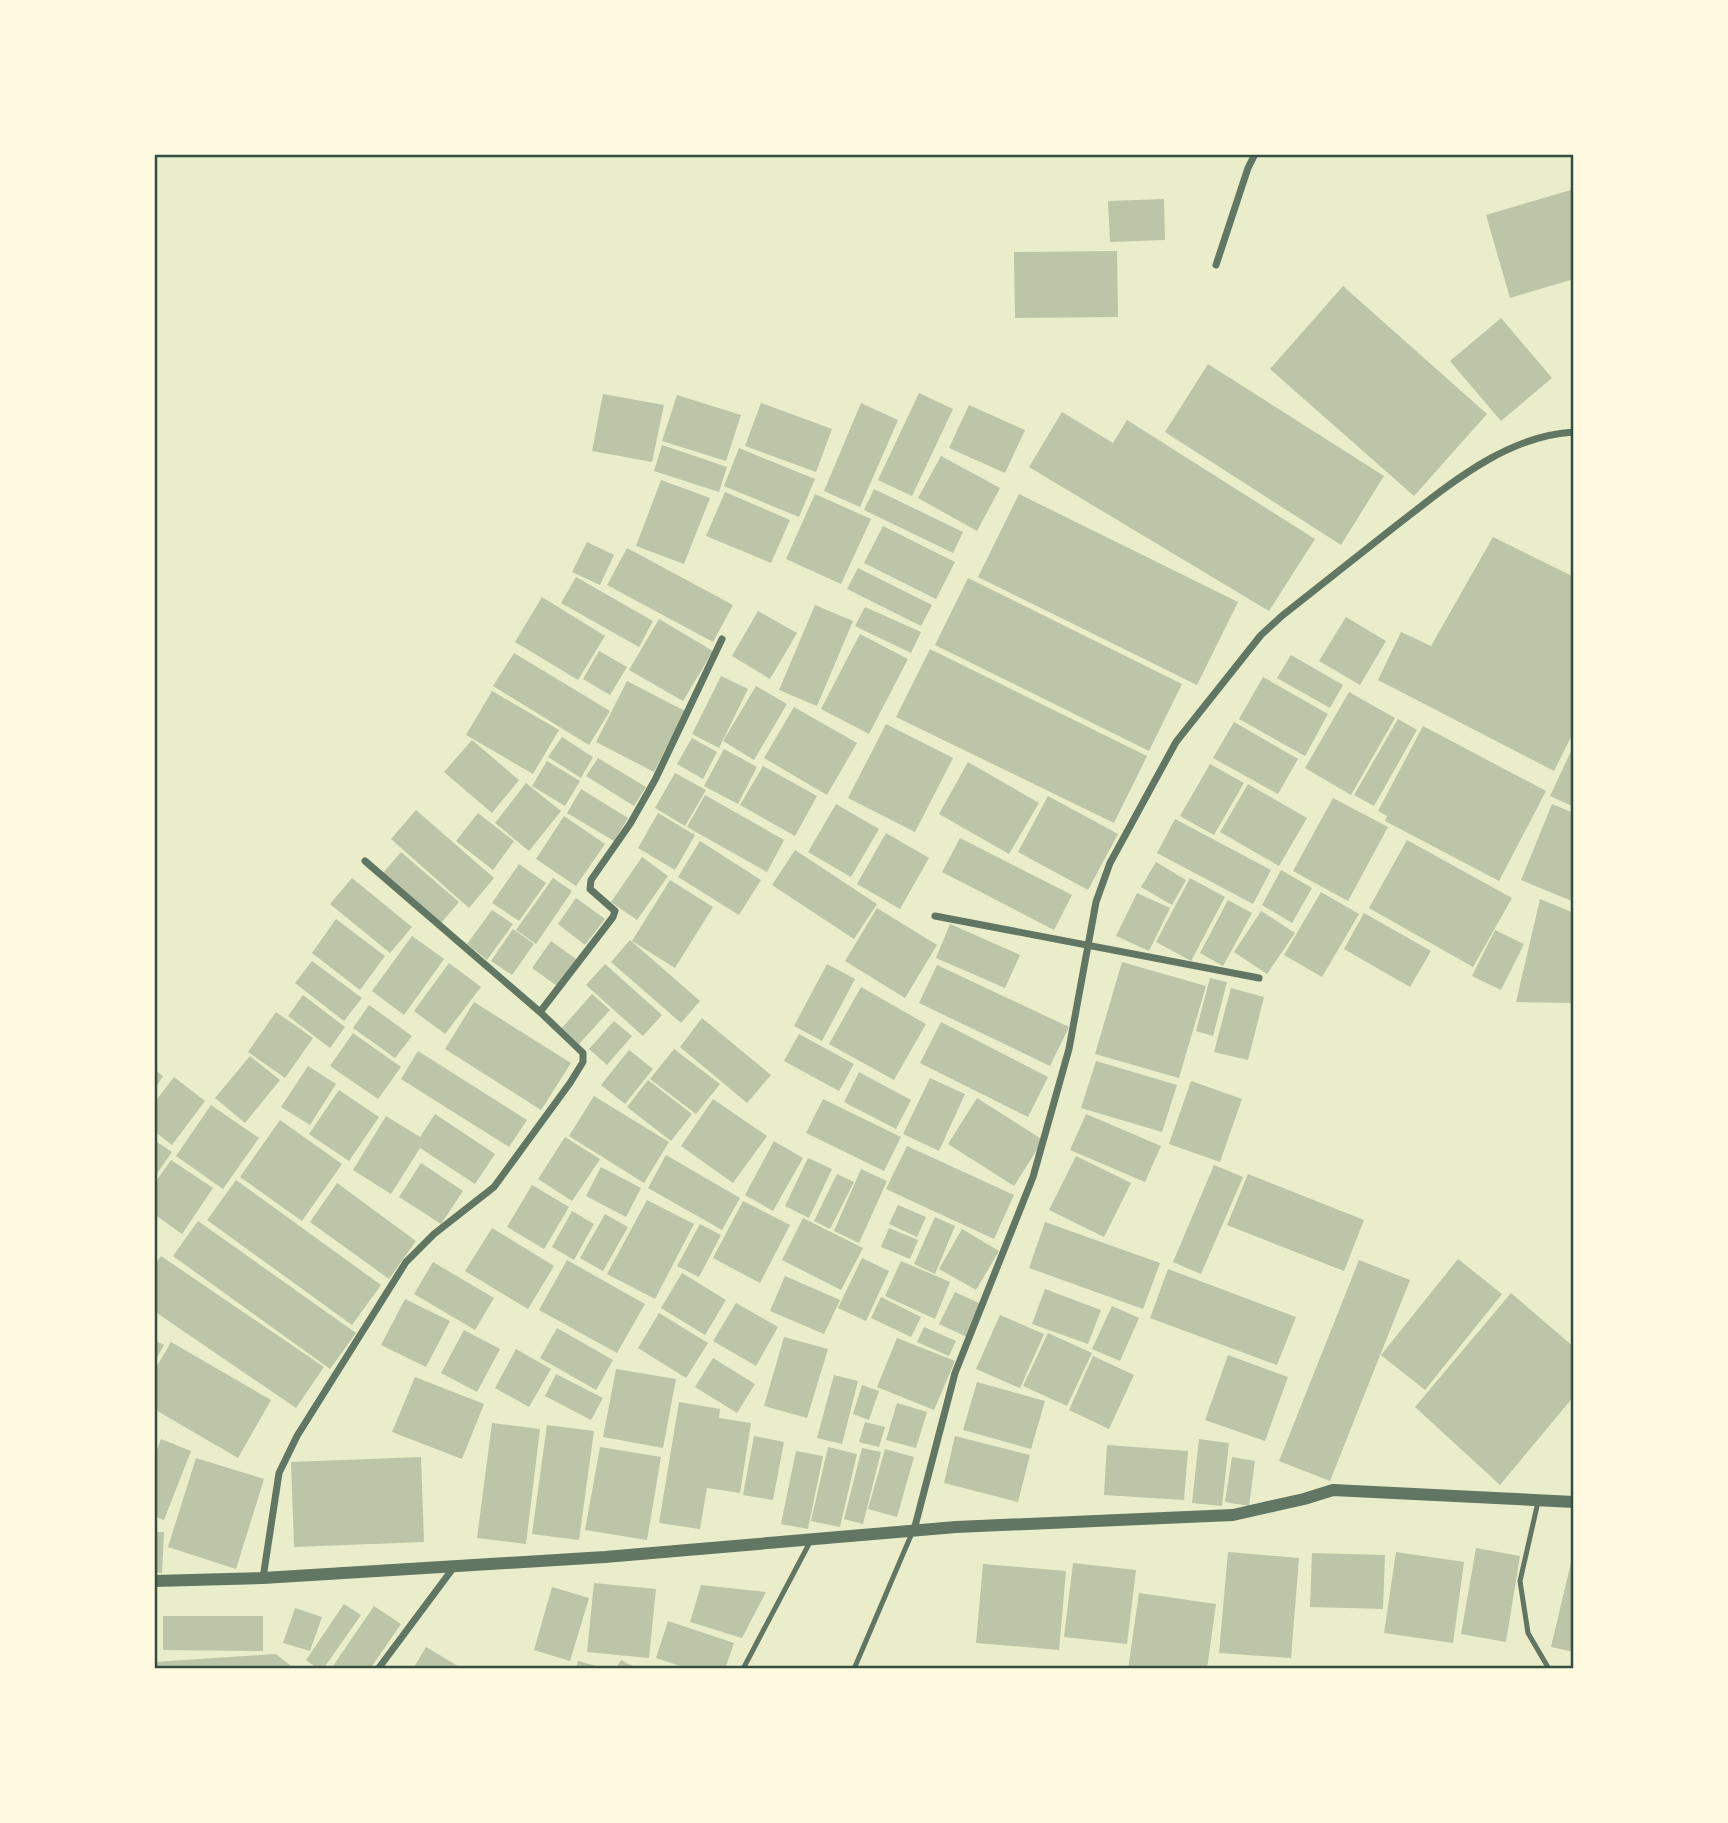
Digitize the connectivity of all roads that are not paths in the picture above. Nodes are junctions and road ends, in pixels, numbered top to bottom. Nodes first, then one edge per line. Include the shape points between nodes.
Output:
1 (1255, 154) edge
2 (1216, 265) dead end
3 (1574, 432) edge
4 (722, 639) dead end
5 (365, 861) dead end
6 (934, 916) dead end
7 (1089, 944) junction
8 (1259, 978) dead end
9 (540, 1012) junction
10 (1538, 1500) junction
11 (1574, 1502) edge
12 (914, 1530) junction
13 (812, 1539) junction
14 (454, 1567) junction
15 (263, 1578) junction
16 (154, 1581) edge
17 (378, 1669) edge
18 (743, 1669) edge
19 (854, 1669) edge
20 (1549, 1669) edge

1 - 2 street
3 - 7 street via 1554,433 1509,448 1452,482 1261,635 1176,742 1110,863 1096,902
4 - 9 street via 655,780 590,880 590,889 615,911 613,917
5 - 9 street
6 - 7 street
7 - 8 street
7 - 12 street via 1069,1049 1033,1177 955,1373
9 - 15 street via 583,1053 583,1062 494,1187 406,1262 297,1436 279,1473
10 - 11 street
10 - 12 street via 1333,1490 1233,1515
10 - 20 lane via 1520,1581 1528,1633
12 - 13 street
12 - 19 lane
13 - 14 street
13 - 18 lane
14 - 15 street
14 - 17 street
15 - 16 street

